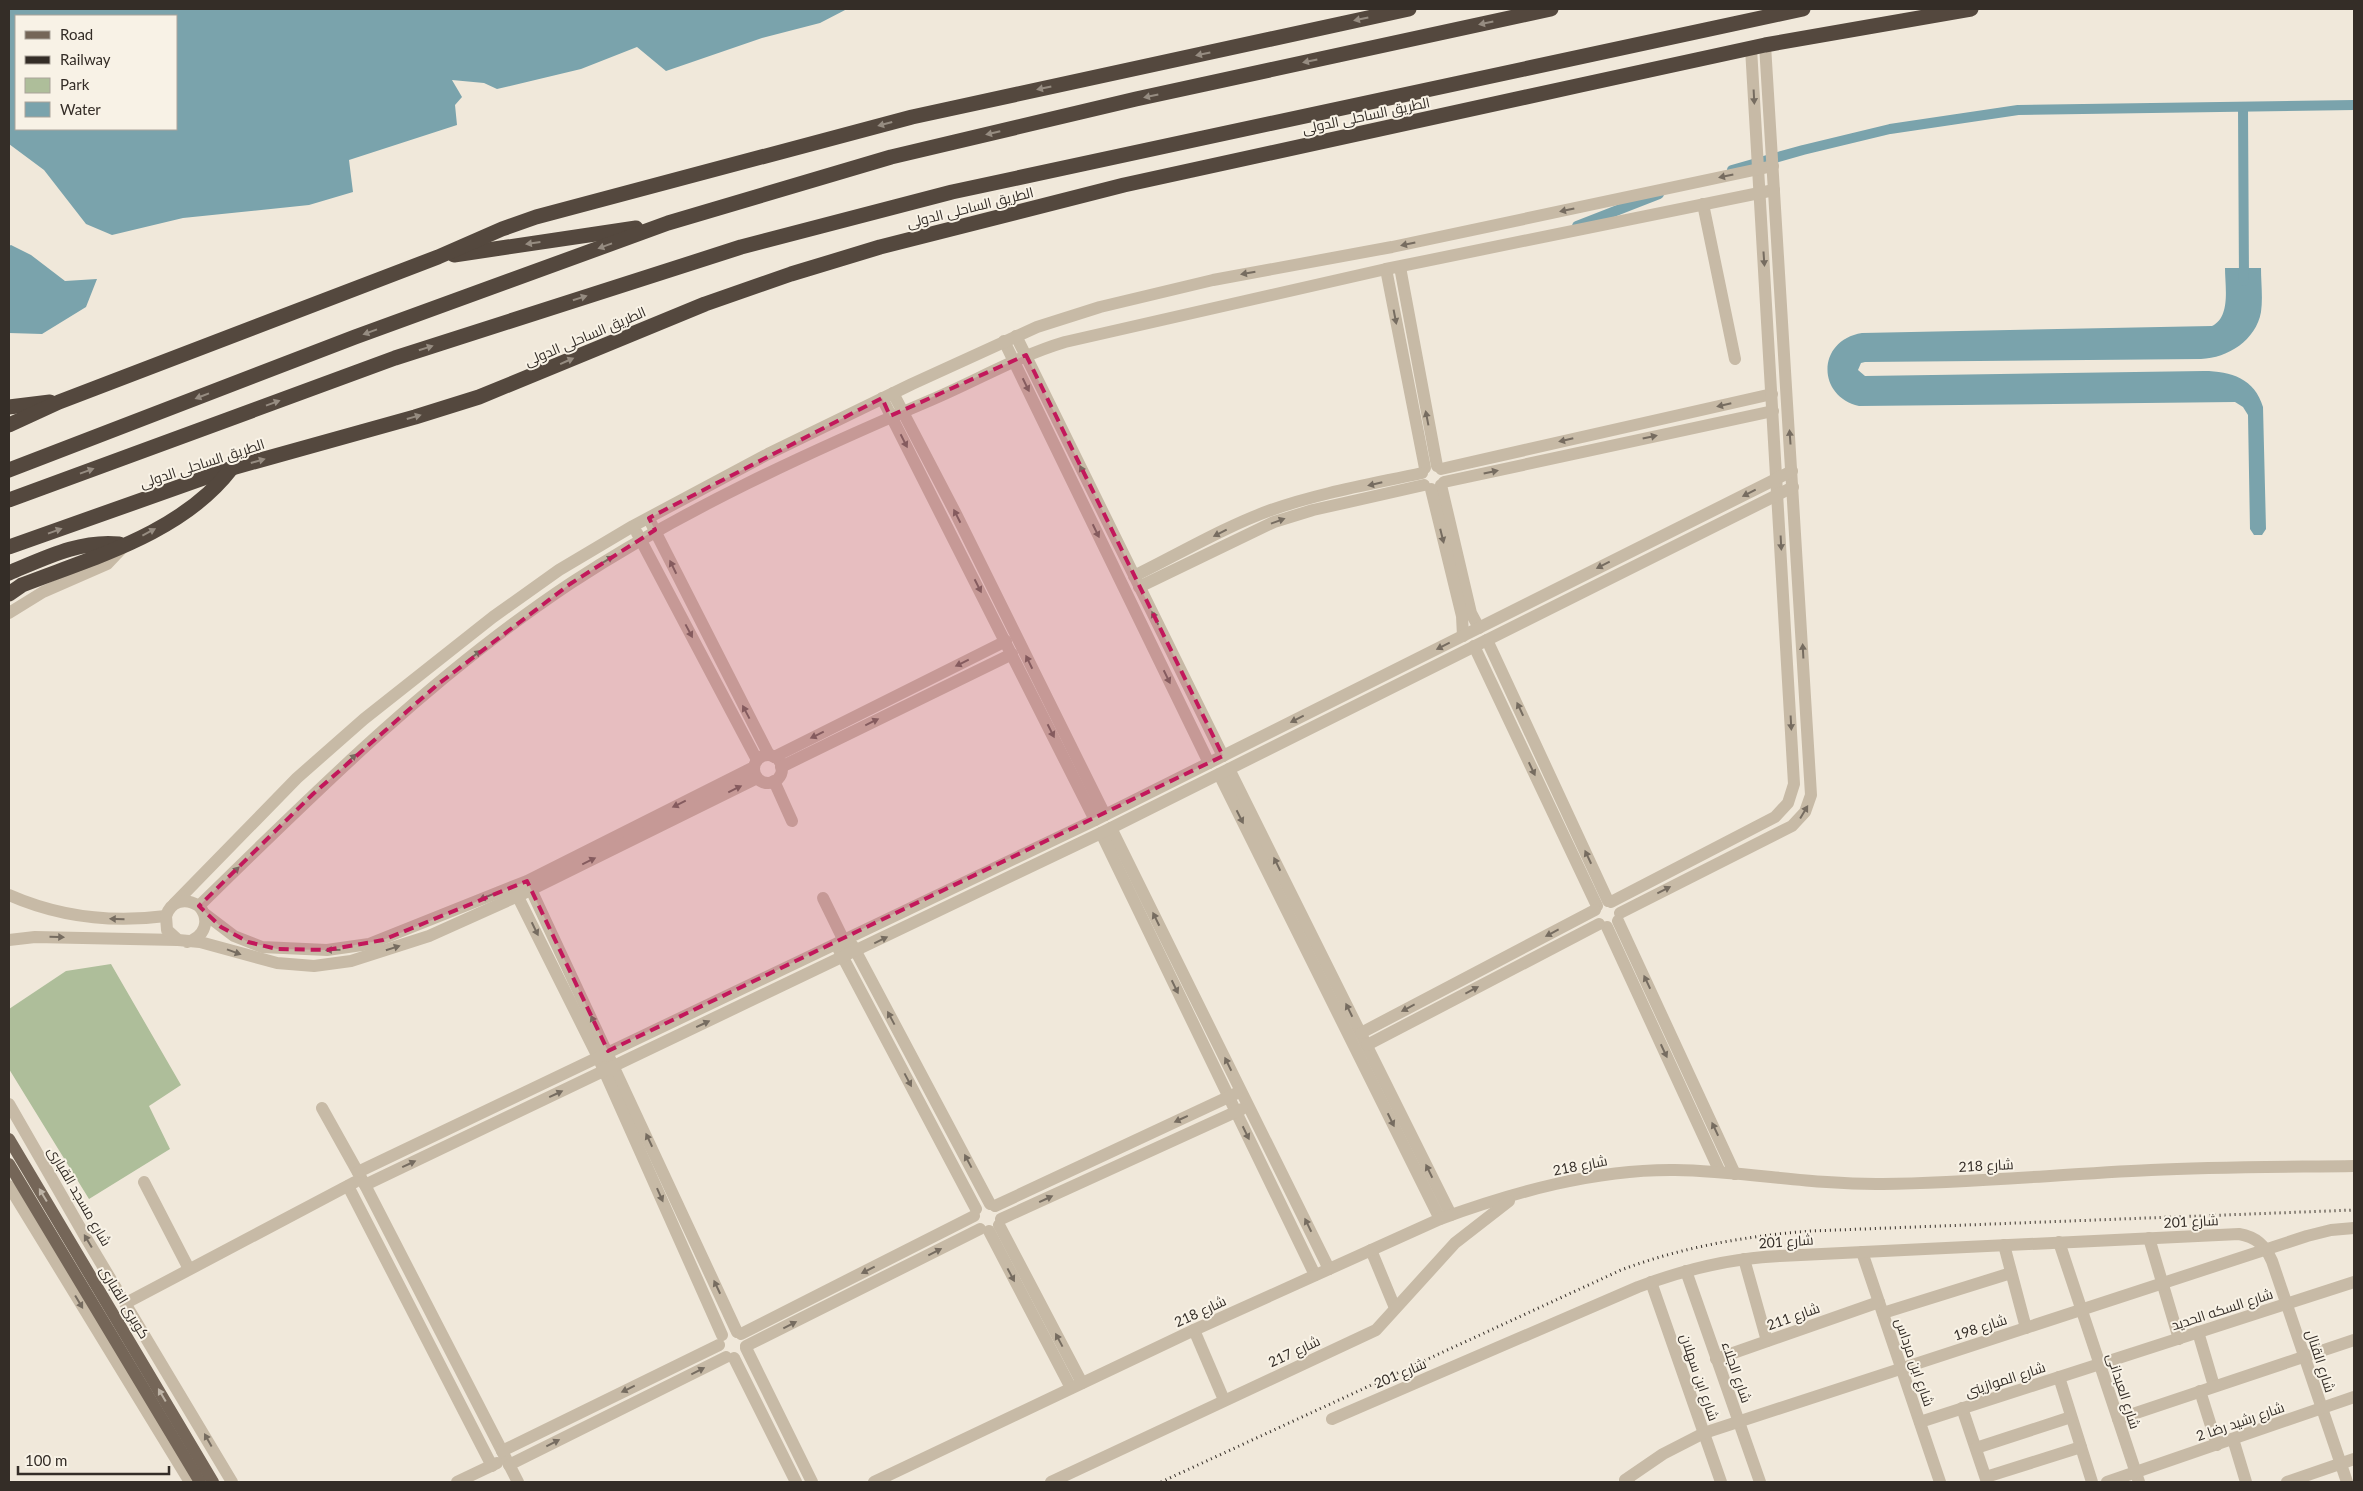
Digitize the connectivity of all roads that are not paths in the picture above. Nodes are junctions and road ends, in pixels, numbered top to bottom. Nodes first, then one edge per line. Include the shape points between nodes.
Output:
1 (1409, 9) edge
2 (1551, 9) edge
3 (1803, 9) edge
4 (1972, 9) edge
5 (1758, 47) junction
6 (1773, 166) junction
7 (1758, 169) junction
8 (1774, 190) junction
9 (1760, 193) junction
10 (1703, 204) junction
11 (668, 224) junction
12 (438, 257) junction
13 (1400, 267) junction
14 (1386, 269) junction
15 (1010, 338) junction
16 (1020, 358) junction
17 (1735, 359) dead end
18 (1772, 394) junction
19 (887, 395) junction
20 (60, 402) junction
21 (9, 407) edge
22 (1773, 411) junction
23 (896, 414) junction
24 (9, 425) edge
25 (232, 468) junction
26 (9, 470) edge
27 (1792, 471) junction
28 (1433, 477) junction
29 (1777, 478) junction
30 (1793, 487) junction
31 (1778, 494) junction
32 (9, 500) edge
33 (649, 518) junction
34 (633, 526) junction
35 (655, 530) junction
36 (640, 540) junction
37 (125, 545) junction
38 (9, 547) edge
39 (9, 573) edge
40 (1137, 582) junction
41 (9, 594) edge
42 (1522, 606) junction
43 (9, 614) edge
44 (1525, 621) junction
45 (1478, 628) junction
46 (1463, 636) junction
47 (1488, 640) junction
48 (1006, 641) junction
49 (1474, 646) junction
50 (1012, 654) junction
51 (1223, 756) junction
52 (1209, 763) junction
53 (765, 764) junction
54 (1224, 771) junction
55 (297, 778) junction
56 (313, 794) junction
57 (1100, 818) junction
58 (792, 821) dead end
59 (1106, 830) junction
60 (529, 885) junction
61 (515, 891) junction
62 (9, 895) edge
63 (823, 898) dead end
64 (174, 904) junction
65 (1603, 905) junction
66 (202, 910) junction
67 (166, 916) junction
68 (1611, 921) junction
69 (9, 940) edge
70 (843, 940) junction
71 (183, 941) junction
72 (850, 955) junction
73 (1320, 963) junction
74 (1202, 1028) junction
75 (1361, 1033) junction
76 (1366, 1045) junction
77 (603, 1054) junction
78 (610, 1068) junction
79 (1380, 1085) junction
80 (1241, 1091) junction
81 (1229, 1097) junction
82 (9, 1104) edge
83 (1248, 1106) junction
84 (322, 1108) dead end
85 (1236, 1112) junction
86 (9, 1139) edge
87 (9, 1164) edge
88 (2354, 1166) edge
89 (1720, 1172) junction
90 (1735, 1174) junction
91 (362, 1178) junction
92 (144, 1182) dead end
93 (9, 1186) edge
94 (348, 1186) junction
95 (1515, 1196) junction
96 (993, 1205) junction
97 (975, 1213) junction
98 (1446, 1217) junction
99 (992, 1226) junction
100 (2354, 1228) edge
101 (2149, 1238) junction
102 (2058, 1242) junction
103 (2004, 1244) junction
104 (1371, 1250) junction
105 (2267, 1250) junction
106 (1862, 1252) junction
107 (1744, 1260) junction
108 (189, 1269) junction
109 (1329, 1269) junction
110 (1686, 1272) junction
111 (2011, 1273) junction
112 (1315, 1275) junction
113 (1651, 1282) junction
114 (2354, 1282) edge
115 (2163, 1284) junction
116 (126, 1303) junction
117 (2286, 1304) junction
118 (1881, 1307) junction
119 (1395, 1308) junction
120 (2081, 1310) junction
121 (2026, 1328) junction
122 (1194, 1330) junction
123 (2198, 1332) junction
124 (739, 1333) junction
125 (2179, 1338) junction
126 (720, 1340) junction
127 (2354, 1340) edge
128 (1767, 1342) junction
129 (746, 1348) junction
130 (730, 1357) junction
131 (2304, 1357) junction
132 (1716, 1359) junction
133 (2100, 1364) junction
134 (1902, 1368) junction
135 (2059, 1377) junction
136 (1076, 1385) junction
137 (2214, 1386) junction
138 (2200, 1391) junction
139 (2354, 1397) edge
140 (1224, 1400) junction
141 (1962, 1408) junction
142 (2321, 1408) junction
143 (2071, 1416) junction
144 (1332, 1419) dead end
145 (2118, 1419) junction
146 (1738, 1421) junction
147 (1920, 1422) junction
148 (1704, 1433) junction
149 (2233, 1439) junction
150 (2217, 1445) junction
151 (2081, 1447) junction
152 (1976, 1448) junction
153 (506, 1458) junction
154 (2354, 1459) edge
155 (2341, 1463) junction
156 (492, 1466) junction
157 (2137, 1477) edge
158 (1986, 1480) edge
159 (1627, 1481) edge
160 (2295, 1481) edge
161 (190, 1482) edge
162 (200, 1482) edge
163 (213, 1482) edge
164 (232, 1482) edge
165 (457, 1482) edge
166 (518, 1482) edge
167 (796, 1482) edge
168 (812, 1482) edge
169 (874, 1482) edge
170 (1051, 1482) edge
171 (1721, 1482) edge
172 (1760, 1482) edge
173 (1940, 1482) edge
174 (2092, 1482) edge
175 (2107, 1482) edge
176 (2246, 1482) edge
177 (2347, 1482) edge

1 -> 12 highway via 912,117 536,217
2 -> 11 highway via 1136,99 891,157
32 -> 3 highway, الطريق الساحلى الدولى via 395,358 741,247 952,192
4 - 5 highway, الطريق الساحلى الدولى
5 - 6 street
5 -> 7 street
25 -> 5 highway, الطريق الساحلى الدولى via 416,417 479,396 705,304 880,247 1124,185
6 - 7 street
6 - 8 street
7 - 9 street
7 -> 15 street via 1392,247 1212,280 1079,313
8 - 9 street
27 -> 8 street
9 - 10 street
9 -> 18 street
10 - 13 street
10 - 17 street
11 -> 12 highway
11 -> 26 highway via 355,337
12 - 20 highway
13 - 14 street
28 -> 13 street
14 - 16 street via 1086,337
14 -> 28 street
15 - 16 street
15 - 19 street
16 - 23 street
40 -> 16 street
16 -> 52 street
18 - 22 street
18 -> 28 street
19 - 23 street
19 - 33 street
20 - 21 highway
20 - 24 highway
28 -> 22 street
22 - 29 street
23 - 35 street via 736,488
23 -> 48 street
57 -> 23 street via 956,514
37 -> 25 highway via 194,506
38 -> 25 highway, الطريق الساحلى الدولى
27 - 29 street
27 - 30 street
28 - 40 street via 1312,498 1271,510 1242,522
28 - 45 street
28 -> 46 street via 1462,616
29 - 31 street
29 -> 42 street
30 - 31 street
68 -> 30 street via 1792,826 1800,820 1809,804
31 - 44 street
31 -> 65 street via 1792,794 1775,817
33 - 34 street
33 - 35 street
34 - 36 street
34 - 55 street via 559,570 492,618 364,719
35 - 36 street
53 -> 35 street
36 -> 53 street
56 -> 36 street via 377,735 496,638 570,584
37 - 39 highway via 84,545
37 - 41 highway via 22,585
37 - 43 street via 107,564 43,592
51 -> 40 street
42 - 44 street
42 - 45 street
44 - 47 street
45 - 46 street
46 -> 51 street
47 - 49 street
65 -> 47 street
48 - 50 street
48 -> 53 street
49 - 54 street
49 -> 65 street
53 -> 50 street
50 -> 57 street
51 - 52 street
52 - 57 street
53 - 58 street via 765,782 774,781
53 - 60 street
54 - 59 street
54 - 73 street
55 - 56 street
55 - 64 street
66 -> 56 street
57 - 70 street
72 -> 59 street
59 - 74 street
60 - 61 street
77 -> 60 street
61 -> 66 street via 396,936 342,949 262,946 234,936
71 -> 61 street via 205,943 277,963 326,966 429,936
61 -> 77 street
67 -> 62 street via 129,920 92,918 56,911
63 - 70 street
64 - 66 street via 184,901
64 - 67 street
65 - 68 street via 1619,908
65 - 68 street via 1595,918
65 -> 75 street
66 - 71 street via 206,921 203,932 199,937
67 - 71 street via 167,930
76 -> 68 street
68 -> 89 street
90 -> 68 street
69 -> 71 street via 35,937
70 - 72 street
70 - 77 street
78 -> 72 street
96 -> 72 street
72 -> 97 street
75 -> 73 street
73 - 79 street
80 -> 74 street
74 - 81 street
75 - 76 street
76 - 79 street
77 - 78 street
77 - 91 street
91 -> 78 street
124 -> 78 street
78 -> 126 street
79 - 98 street
80 - 81 street
80 - 83 street
81 - 85 street
81 -> 96 street
116 -> 82 street, شارع مسجد القبارى
83 - 85 street
109 -> 83 street
84 - 91 street
99 -> 85 street
85 -> 112 street
163 -> 86 main road, كوبرى القبارى
87 - 162 main road, كوبرى القبارى
88 - 90 street, شارع 218 via 2153,1170 1870,1185
89 - 90 street, شارع 218
89 - 95 street, شارع 218 via 1621,1173
91 - 94 street
91 - 153 street
92 - 108 street
93 -> 161 street
94 - 108 street
94 - 156 street
95 - 98 street, شارع 218
95 - 119 street, شارع 217 via 1467,1232
96 - 97 street via 983,1205
96 - 99 street via 1000,1212
97 - 99 street via 975,1224
97 -> 124 street
98 - 104 street, شارع 218
129 -> 99 street
99 - 136 street
100 - 105 street, شارع 198 via 2319,1232
101 - 102 street, شارع 201
101 - 105 street, شارع 201 via 2239,1234 2254,1239
101 - 115 street
102 - 103 street, شارع 201
102 - 120 street, شارع العبدانى
103 - 106 street, شارع 201
103 - 111 street
104 - 109 street, شارع 218
104 - 119 street
105 - 115 street, شارع 198
105 - 117 street, شارع القنال
106 - 107 street, شارع 201
106 - 118 street, شارع ابن مرداس
107 - 110 street, شارع 201
107 - 128 street
108 - 116 street
109 - 112 street, شارع 218
110 - 113 street, شارع 201
110 - 132 street, شارع الجلاء
111 - 118 street, شارع 211
111 - 121 street
112 - 122 street, شارع 218
113 - 144 street, شارع 201
113 - 148 street, شارع ابن سهلان
114 - 117 street, شارع السكه الحديد
115 - 120 street, شارع 198
115 - 125 street
164 -> 116 street, شارع مسجد القبارى
117 - 123 street, شارع السكه الحديد
117 - 131 street, شارع القنال
118 - 128 street, شارع 211
118 - 134 street, شارع ابن مرداس
119 - 140 street, شارع 217 via 1376,1330
120 - 121 street, شارع 198
120 - 133 street, شارع العبدانى
121 - 134 street, شارع 198
122 - 136 street, شارع 218
122 - 140 street
123 - 125 street, شارع السكه الحديد
123 - 137 street
124 - 126 street via 728,1332
124 - 129 street
125 - 133 street, شارع السكه الحديد
126 - 130 street via 722,1353
126 -> 153 street
127 - 131 street
128 - 132 street, شارع 211
129 - 130 street via 741,1355
129 - 168 street
153 -> 130 street
130 - 167 street
131 - 137 street
131 - 142 street, شارع القنال
132 - 146 street, شارع الجلاء
133 - 135 street, شارع الموازينى
133 - 145 street, شارع العبدانى
134 - 146 street, شارع 198
134 - 147 street, شارع ابن مرداس
135 - 141 street, شارع الموازينى
135 - 143 street
136 - 169 street, شارع 218
137 - 138 street
138 - 145 street
138 - 150 street
139 - 142 street, شارع رشيد رضا 2
140 - 170 street, شارع 217
141 - 147 street, شارع الموازينى
141 - 152 street
142 - 149 street, شارع رشيد رضا 2
142 - 155 street, شارع القنال
143 - 151 street
143 - 152 street
145 - 157 street, شارع العبدانى
146 - 148 street, شارع 198
146 - 172 street, شارع الجلاء
147 - 173 street, شارع ابن مرداس
148 - 159 street, شارع 198 via 1669,1450
148 - 171 street, شارع ابن سهلان
149 - 150 street, شارع رشيد رضا 2
149 - 176 street
150 - 157 street, شارع رشيد رضا 2
151 - 158 street
151 - 174 street
152 - 158 street
153 - 156 street
153 - 166 street
154 - 155 street
155 - 160 street
155 - 177 street, شارع القنال
156 - 165 street
157 - 175 street, شارع رشيد رضا 2

